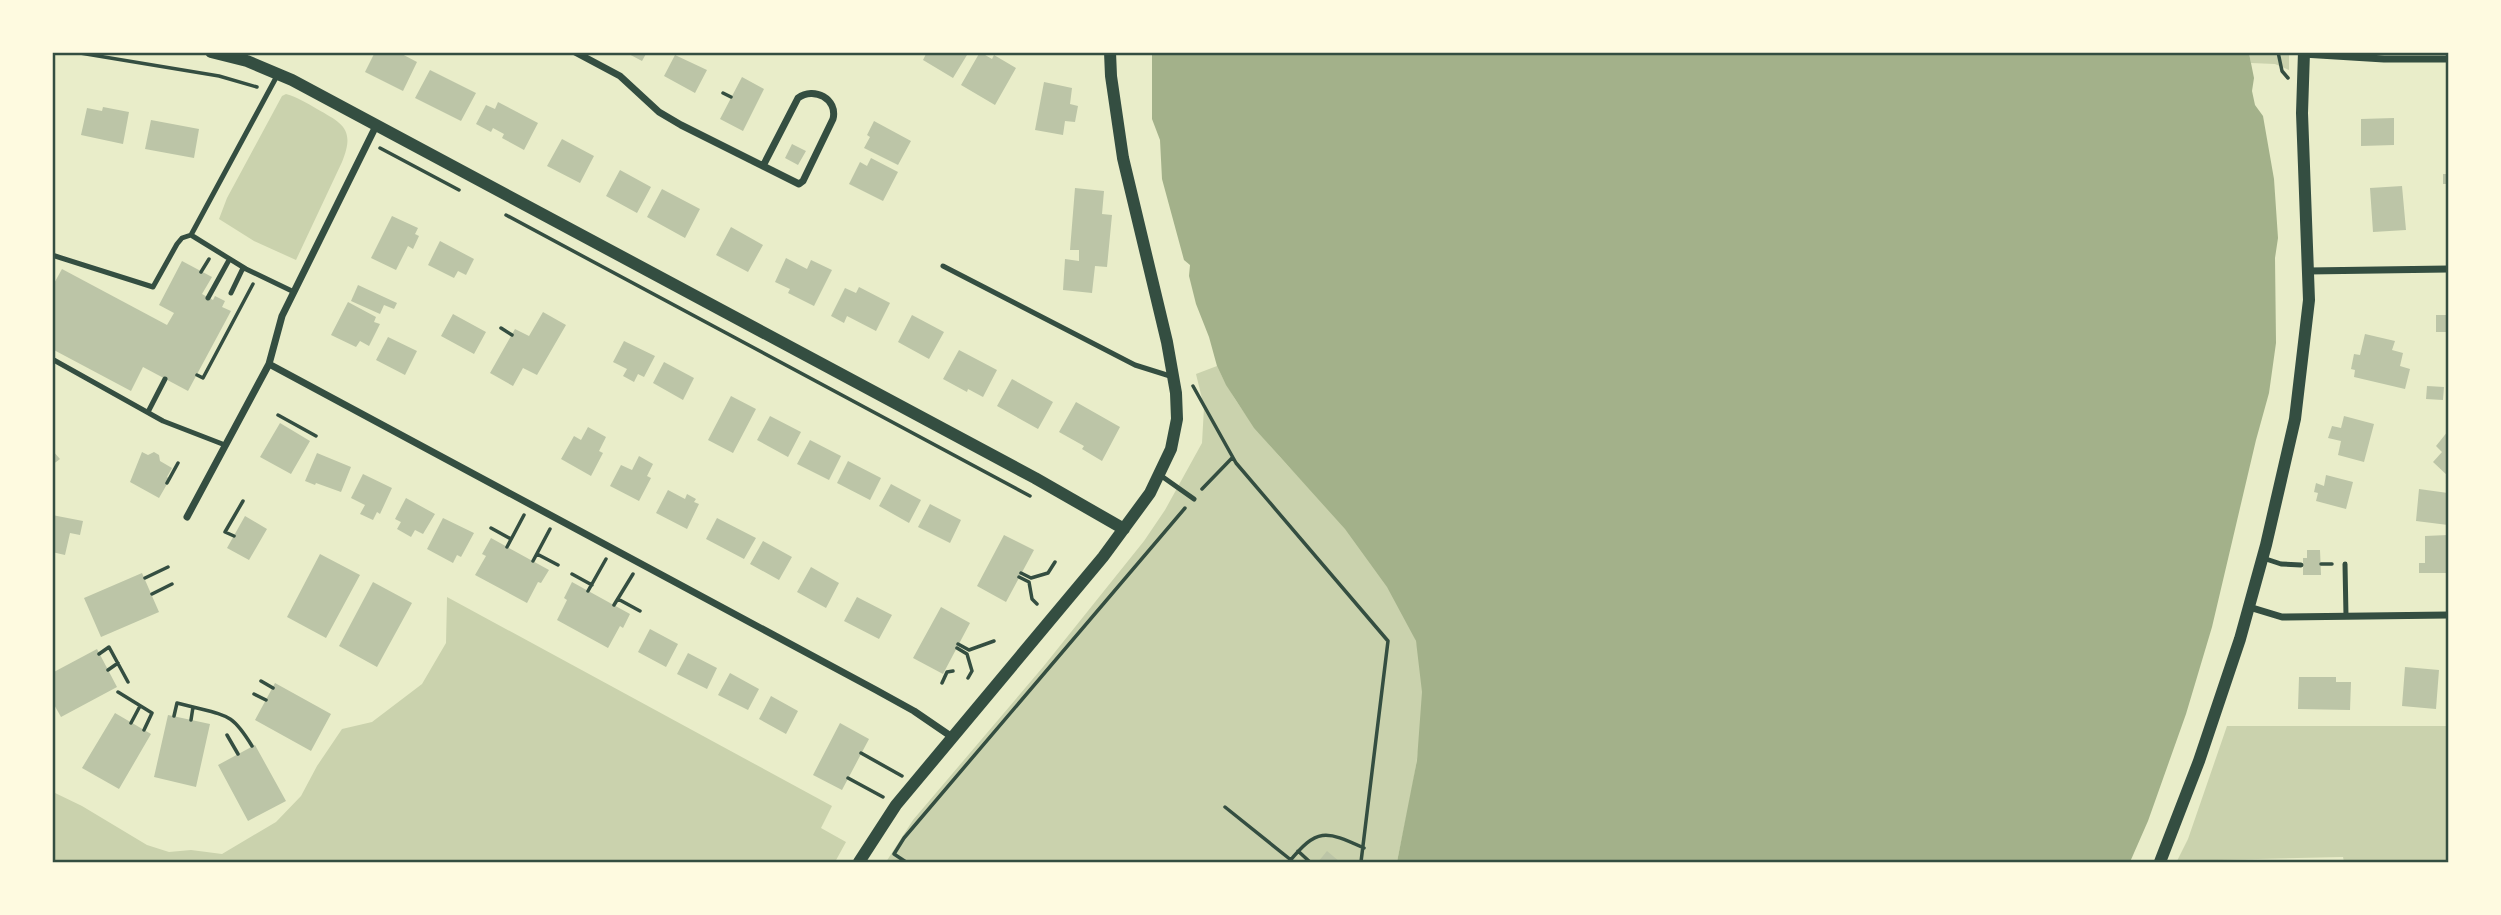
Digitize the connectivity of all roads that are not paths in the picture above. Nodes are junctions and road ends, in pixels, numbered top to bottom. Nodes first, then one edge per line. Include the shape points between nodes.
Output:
1 (211, 52) edge
2 (575, 52) edge
3 (1110, 52) edge
4 (2304, 53) edge
5 (2448, 59) edge
6 (278, 74) junction
7 (376, 126) junction
8 (763, 166) junction
9 (191, 235) junction
10 (52, 255) edge
11 (229, 260) junction
12 (943, 266) dead end
13 (243, 268) junction
14 (2448, 269) edge
15 (2308, 271) junction
16 (294, 292) junction
17 (231, 293) dead end
18 (208, 298) dead end
19 (52, 359) edge
20 (268, 364) junction
21 (1173, 376) junction
22 (165, 379) dead end
23 (148, 412) junction
24 (225, 445) junction
25 (1160, 475) junction
26 (1194, 499) dead end
27 (187, 517) dead end
28 (1124, 529) junction
29 (2262, 558) junction
30 (2345, 564) dead end
31 (2301, 565) dead end
32 (2249, 607) junction
33 (2448, 615) edge
34 (2346, 616) junction
35 (951, 737) junction
36 (859, 863) edge
37 (2160, 863) edge

1 - 6 street
2 - 8 street via 620,76 668,118
3 - 21 street via 1123,158
4 - 5 street
4 - 15 street
6 - 7 street
6 - 9 lane
7 - 16 street
7 - 28 street
8 - 8 street via 802,183 834,119 830,102 814,93 798,98
9 - 10 lane via 177,244 153,287
9 - 11 lane
11 - 13 lane
11 - 18 lane
12 - 21 lane via 1135,365
13 - 16 lane
13 - 17 lane
14 - 15 street
15 - 29 street via 2298,401
16 - 20 street
19 - 23 lane
20 - 24 street
20 - 35 street via 914,711
21 - 25 street via 1177,419
22 - 23 lane
23 - 24 lane via 178,429
24 - 27 street
25 - 26 lane
25 - 28 street
28 - 35 street
29 - 31 lane
29 - 32 street
30 - 34 lane
32 - 34 street via 2281,617
32 - 37 street
33 - 34 street
35 - 36 street via 896,805

